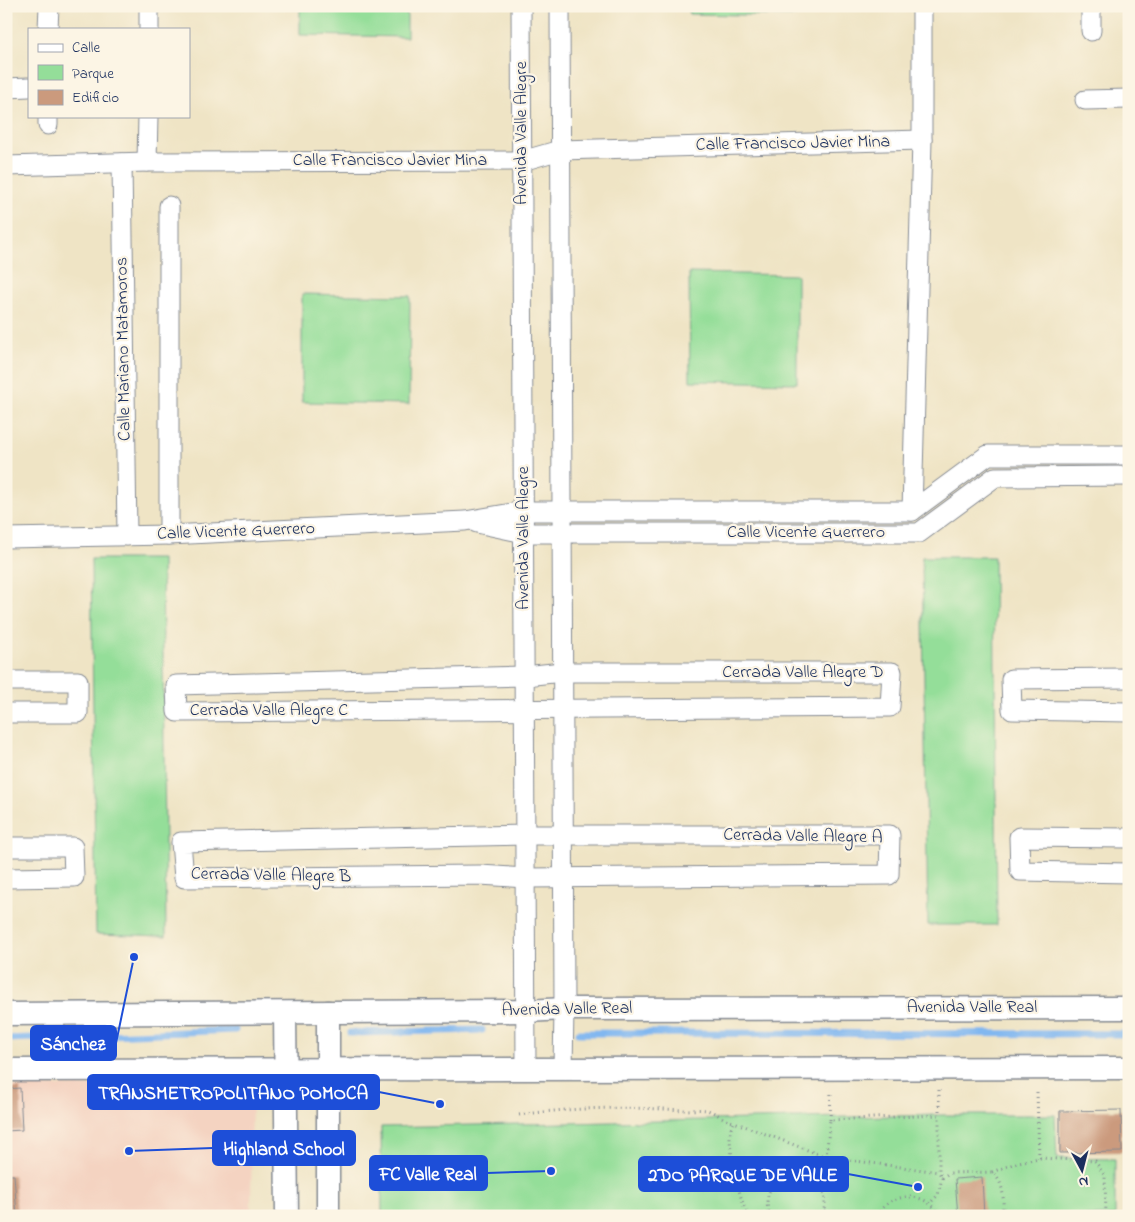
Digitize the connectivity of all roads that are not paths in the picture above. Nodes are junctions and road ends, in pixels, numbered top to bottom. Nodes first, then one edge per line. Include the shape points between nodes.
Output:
1 (49, 6) edge
2 (150, 6) edge
3 (521, 6) edge
4 (560, 6) edge
5 (922, 6) edge
6 (1091, 6) edge
7 (48, 28) edge
8 (149, 28) edge
9 (1091, 31) dead end
10 (28, 87) edge
11 (6, 88) edge
12 (1129, 99) edge
13 (1086, 100) dead end
14 (148, 118) edge
15 (922, 140) junction
16 (560, 150) junction
17 (522, 160) junction
18 (147, 162) junction
19 (122, 163) junction
20 (6, 166) edge
21 (169, 206) dead end
22 (1129, 455) edge
23 (1129, 476) edge
24 (524, 511) junction
25 (561, 511) junction
26 (912, 512) junction
27 (465, 521) junction
28 (524, 532) junction
29 (561, 532) junction
30 (168, 535) junction
31 (127, 536) junction
32 (6, 538) edge
33 (562, 672) junction
34 (525, 676) junction
35 (1129, 678) edge
36 (6, 681) edge
37 (562, 709) junction
38 (525, 710) junction
39 (1129, 712) edge
40 (6, 713) edge
41 (526, 835) junction
42 (562, 836) junction
43 (1129, 838) edge
44 (6, 847) edge
45 (1129, 873) edge
46 (562, 877) junction
47 (6, 878) edge
48 (526, 878) junction
49 (1129, 1008) edge
50 (564, 1009) junction
51 (527, 1011) junction
52 (328, 1012) junction
53 (285, 1013) junction
54 (6, 1014) edge
55 (1129, 1068) edge
56 (286, 1069) junction
57 (328, 1069) junction
58 (6, 1070) edge
59 (526, 1070) junction
60 (563, 1070) junction
61 (287, 1216) edge
62 (328, 1216) edge

1 - 7 street
2 - 8 street
3 - 17 street, Avenida Valle Alegre
4 - 16 street, Avenida Valle Alegre
5 - 15 street
6 - 9 street
10 - 11 street
12 - 13 street
14 - 18 street
15 - 16 street, Calle Francisco Javier Mina
15 - 26 street
16 - 17 street, Calle Francisco Javier Mina
16 - 25 street, Avenida Valle Alegre
17 - 18 street, Calle Francisco Javier Mina
17 - 24 street, Avenida Valle Alegre
18 - 19 street, Calle Francisco Javier Mina
19 - 20 street, Calle Francisco Javier Mina
19 - 31 street, Calle Mariano Matamoros
21 - 30 street
22 - 26 street via 988,456
23 - 29 street, Calle Vicente Guerrero via 995,477 919,533
24 - 25 street, Calle Vicente Guerrero
24 - 27 street, Calle Vicente Guerrero
24 - 28 street, Avenida Valle Alegre
25 - 26 street, Calle Vicente Guerrero
25 - 29 street, Avenida Valle Alegre
27 - 28 street, Calle Vicente Guerrero
27 - 30 street, Calle Vicente Guerrero
28 - 29 street, Calle Vicente Guerrero
28 - 34 street, Avenida Valle Alegre
29 - 33 street, Avenida Valle Alegre
30 - 31 street, Calle Vicente Guerrero
31 - 32 street, Calle Vicente Guerrero
33 - 34 street, Cerrada Valle Alegre C
33 - 37 street, Avenida Valle Alegre
33 - 37 street, Cerrada Valle Alegre D via 892,672 890,707
34 - 38 street, Avenida Valle Alegre
34 - 38 street, Cerrada Valle Alegre C via 176,685 177,712
35 - 39 street via 1011,679 1012,710
36 - 40 street via 78,681 78,713
37 - 38 street, Cerrada Valle Alegre C
37 - 42 street, Avenida Valle Alegre
38 - 41 street, Avenida Valle Alegre
41 - 42 street, Cerrada Valle Alegre B
41 - 48 street, Avenida Valle Alegre
41 - 48 street, Cerrada Valle Alegre B via 181,842 184,878 480,875
42 - 46 street, Avenida Valle Alegre
42 - 46 street, Cerrada Valle Alegre A via 890,835 889,876
43 - 45 street via 1019,837 1020,871
44 - 47 street via 73,847 74,877
46 - 48 street, Cerrada Valle Alegre B
46 - 50 street, Avenida Valle Alegre
48 - 51 street, Avenida Valle Alegre
49 - 50 street, Avenida Valle Real
50 - 51 street, Avenida Valle Real
50 - 60 street, Avenida Valle Alegre
51 - 52 street, Avenida Valle Real
51 - 59 street, Avenida Valle Alegre
52 - 53 street, Avenida Valle Real
52 - 57 street
53 - 54 street, Avenida Valle Real
53 - 56 street
55 - 60 street
56 - 57 street
56 - 58 street
56 - 61 street
57 - 59 street
57 - 62 street
59 - 60 street

